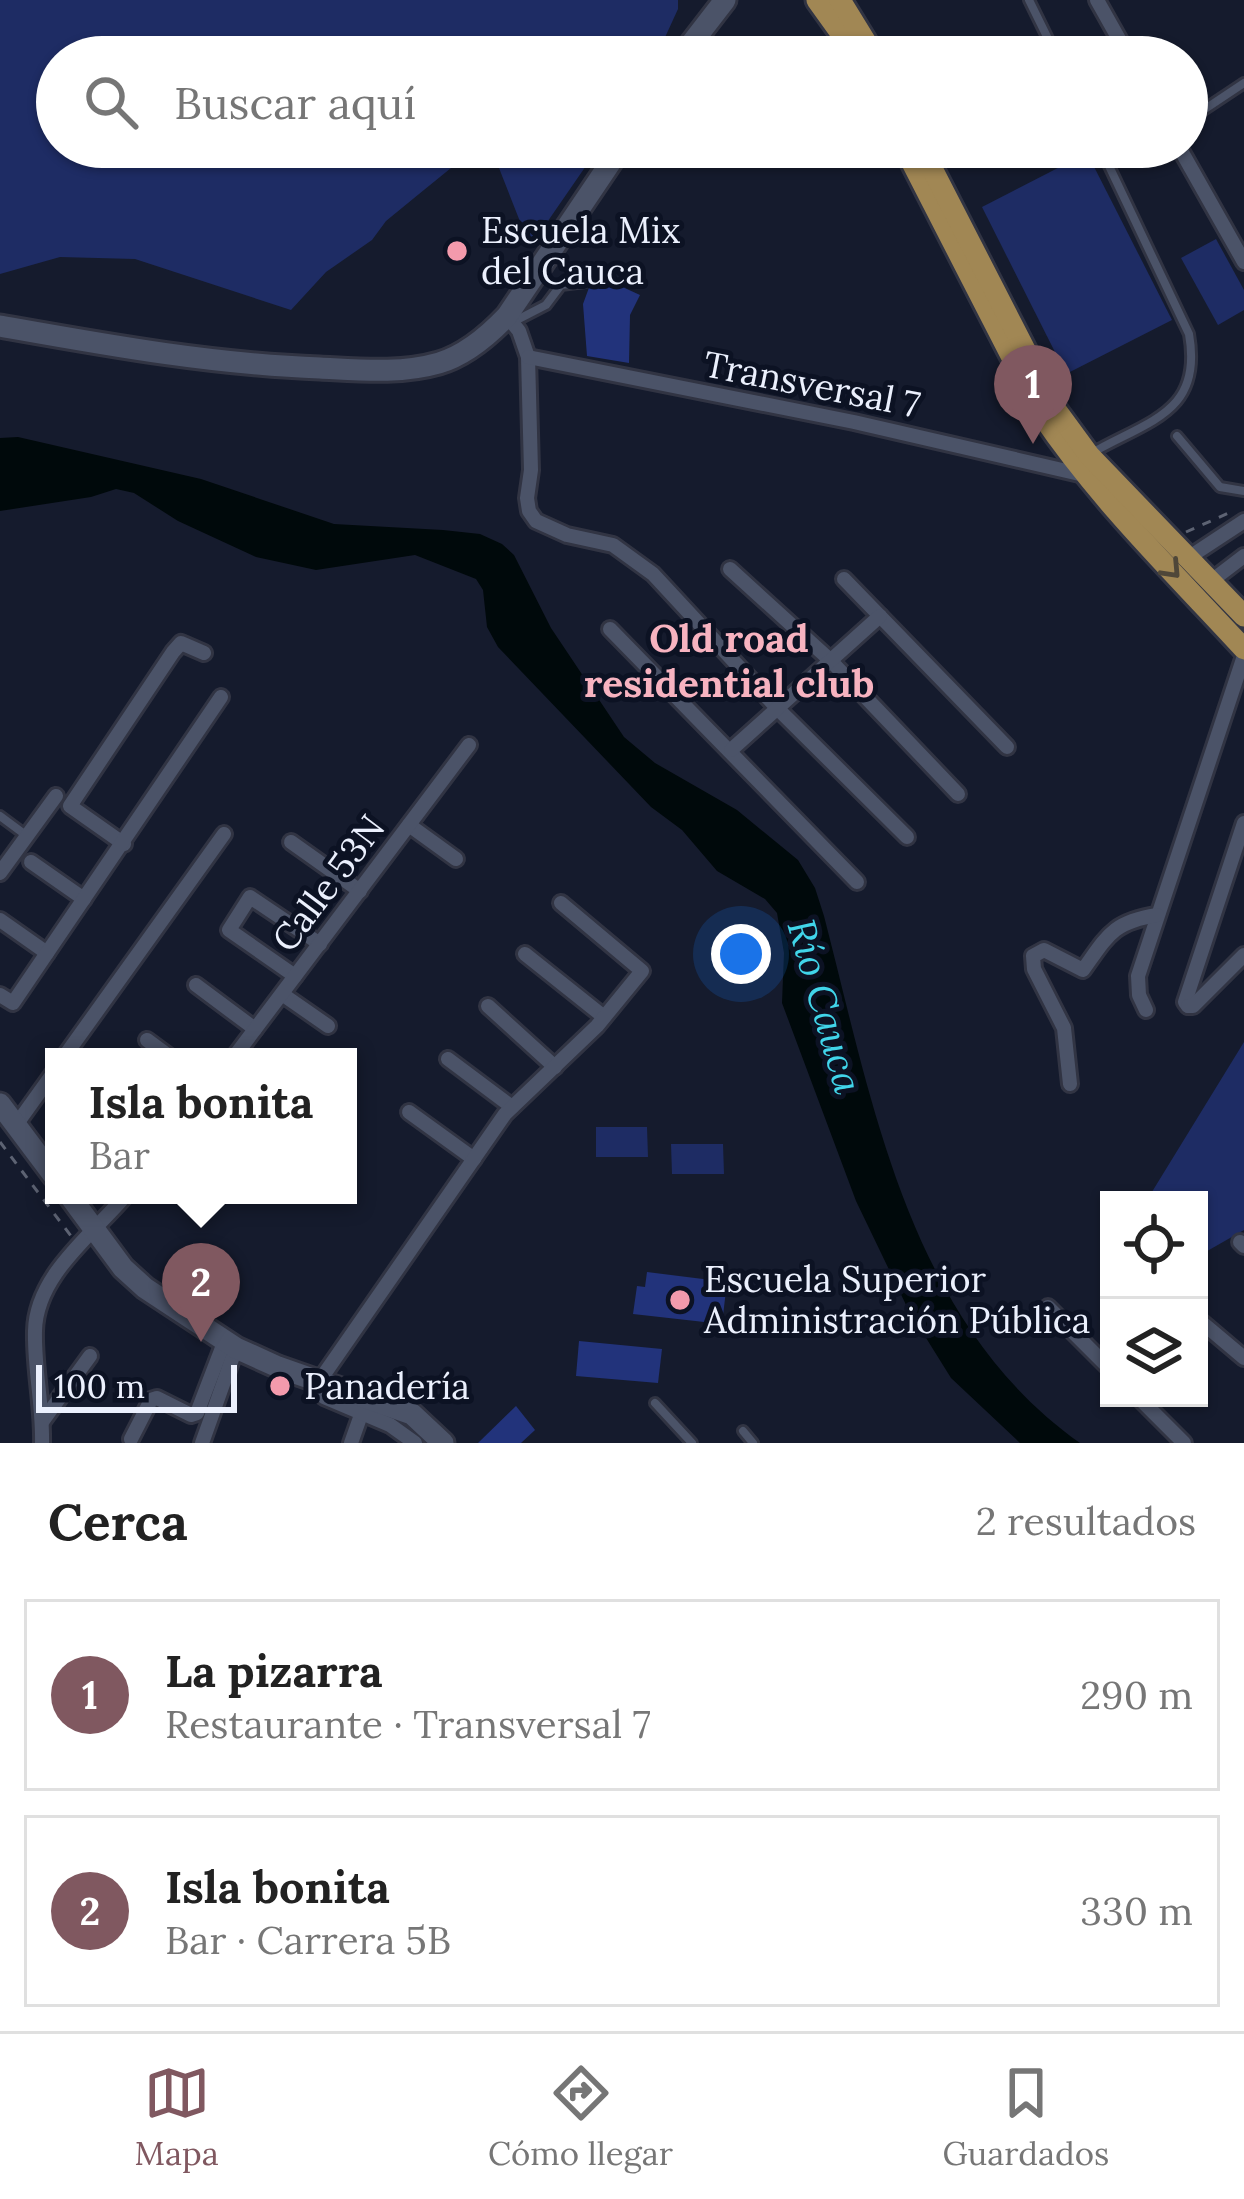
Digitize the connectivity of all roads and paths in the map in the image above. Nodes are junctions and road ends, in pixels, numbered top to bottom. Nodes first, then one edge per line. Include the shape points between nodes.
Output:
1 (708, 0) edge
2 (725, 0) edge
3 (817, 0) edge
4 (840, 0) edge
5 (1029, 0) edge
6 (1096, 0) edge
7 (697, 33) junction
8 (695, 36) edge
9 (843, 36) edge
10 (861, 36) edge
11 (1047, 36) edge
12 (1117, 36) edge
13 (1244, 83) edge
14 (1208, 107) edge
15 (607, 168) edge
16 (915, 168) edge
17 (932, 168) edge
18 (1110, 168) edge
19 (1191, 168) edge
20 (1244, 262) edge
21 (585, 282) dead end
22 (509, 319) junction
23 (0, 326) edge
24 (489, 334) junction
25 (528, 357) junction
26 (1177, 436) dead end
27 (1087, 465) junction
28 (1244, 491) edge
29 (1244, 504) edge
30 (1244, 521) edge
31 (1180, 532) dead end
32 (1244, 556) edge
33 (1188, 557) junction
34 (730, 569) dead end
35 (844, 579) dead end
36 (1210, 582) junction
37 (880, 616) junction
38 (1244, 616) edge
39 (610, 629) dead end
40 (1244, 652) edge
41 (204, 653) dead end
42 (830, 660) junction
43 (221, 697) dead end
44 (778, 710) junction
45 (469, 745) dead end
46 (1006, 747) dead end
47 (731, 750) junction
48 (958, 794) dead end
49 (56, 796) dead end
50 (0, 816) edge
51 (1244, 823) edge
52 (409, 825) junction
53 (224, 834) dead end
54 (27, 836) junction
55 (907, 837) dead end
56 (291, 842) dead end
57 (124, 844) junction
58 (456, 859) dead end
59 (31, 862) dead end
60 (0, 874) edge
61 (857, 881) dead end
62 (360, 891) junction
63 (85, 899) junction
64 (561, 903) dead end
65 (1157, 915) junction
66 (0, 920) edge
67 (320, 944) junction
68 (47, 952) junction
69 (525, 954) dead end
70 (1244, 956) edge
71 (295, 976) junction
72 (196, 985) dead end
73 (282, 994) junction
74 (0, 995) edge
75 (488, 1006) dead end
76 (1146, 1010) dead end
77 (604, 1017) junction
78 (328, 1026) dead end
79 (256, 1029) junction
80 (147, 1040) dead end
81 (70, 1048) edge
82 (158, 1048) edge
83 (245, 1048) edge
84 (448, 1059) dead end
85 (556, 1067) junction
86 (45, 1084) edge
87 (1070, 1084) dead end
88 (0, 1104) edge
89 (512, 1107) junction
90 (409, 1112) dead end
91 (8, 1134) edge
92 (474, 1160) junction
93 (45, 1168) edge
94 (45, 1193) edge
95 (52, 1204) edge
96 (76, 1204) edge
97 (118, 1204) edge
98 (96, 1231) junction
99 (78, 1246) junction
100 (1048, 1307) dead end
101 (1208, 1328) edge
102 (231, 1344) junction
103 (90, 1356) dead end
104 (1244, 1358) edge
105 (1100, 1359) edge
106 (318, 1383) junction
107 (656, 1403) dead end
108 (1148, 1407) edge
109 (362, 1412) junction
110 (42, 1422) junction
111 (743, 1431) dead end
112 (131, 1439) dead end
113 (42, 1443) edge
114 (202, 1443) edge
115 (351, 1443) edge
116 (415, 1443) edge
117 (442, 1443) edge
118 (692, 1443) edge
119 (753, 1443) edge
120 (1184, 1443) edge

1 - 7 main road
2 - 7 main road
3 - 9 main road
4 - 10 main road
5 - 11 lane
6 - 12 street
7 - 8 main road
13 - 14 lane
15 - 22 main road
16 - 27 main road via 1041,414
17 - 27 main road
18 - 27 lane via 1189,334 1194,362 1174,406
19 - 20 street
21 - 22 lane via 561,285 546,305
22 - 24 main road
22 - 25 street
23 - 24 main road via 234,365 369,370 442,362
24 - 25 street, Transversal 7
25 - 27 street, Transversal 7
25 - 44 street via 529,511 536,521 614,545 653,574
26 - 28 lane via 1220,487
27 - 33 main road
27 -> 40 main road
29 - 31 path
30 - 33 street
32 - 36 street
33 - 36 main road
34 - 42 street
35 - 37 street
36 - 38 main road
37 - 42 street
37 - 46 street
39 - 47 street
40 - 65 street
41 - 57 street via 181,644 173,652 70,806
42 - 44 street
42 - 48 street
43 - 57 street
44 - 47 street
44 - 55 street
45 - 52 street, Calle 53N
47 - 61 street
49 - 54 street
50 - 54 lane
51 - 70 street via 1188,1006
52 - 58 street
52 - 62 street, Calle 53N
53 - 81 street
54 - 60 street
56 - 62 street
57 - 63 street
59 - 63 street
62 - 67 street, Calle 53N
63 - 68 street
64 - 77 street via 641,968
65 - 76 street via 1138,976
65 - 87 street via 1123,921 1083,970 1044,950 1033,956 1064,1028
66 - 68 street
67 - 71 street, Calle 53N
67 - 71 street via 250,897 229,930
68 - 74 street via 13,1004
69 - 77 street
71 - 73 street, Calle 53N
72 - 79 street
73 - 78 street
73 - 79 street, Calle 53N
75 - 85 street
77 - 85 street
79 - 83 street, Calle 53N
80 - 82 street
84 - 89 street
85 - 89 street
86 - 91 street
88 - 91 main road
89 - 92 street
90 - 92 street
91 - 93 main road
91 - 94 path
92 - 106 street
95 - 99 path
96 - 98 main road
97 - 98 street
98 - 99 street
98 - 102 main road via 145,1288
99 - 110 street via 37,1314
100 - 105 street
101 - 104 street
102 - 106 main road
102 - 112 street via 197,1413 151,1400
102 - 114 street
103 - 110 street
106 - 109 street via 324,1397
106 - 117 main road via 412,1414
107 - 118 lane
108 - 120 street
109 - 115 street
109 - 116 street
110 - 113 street
111 - 119 lane

